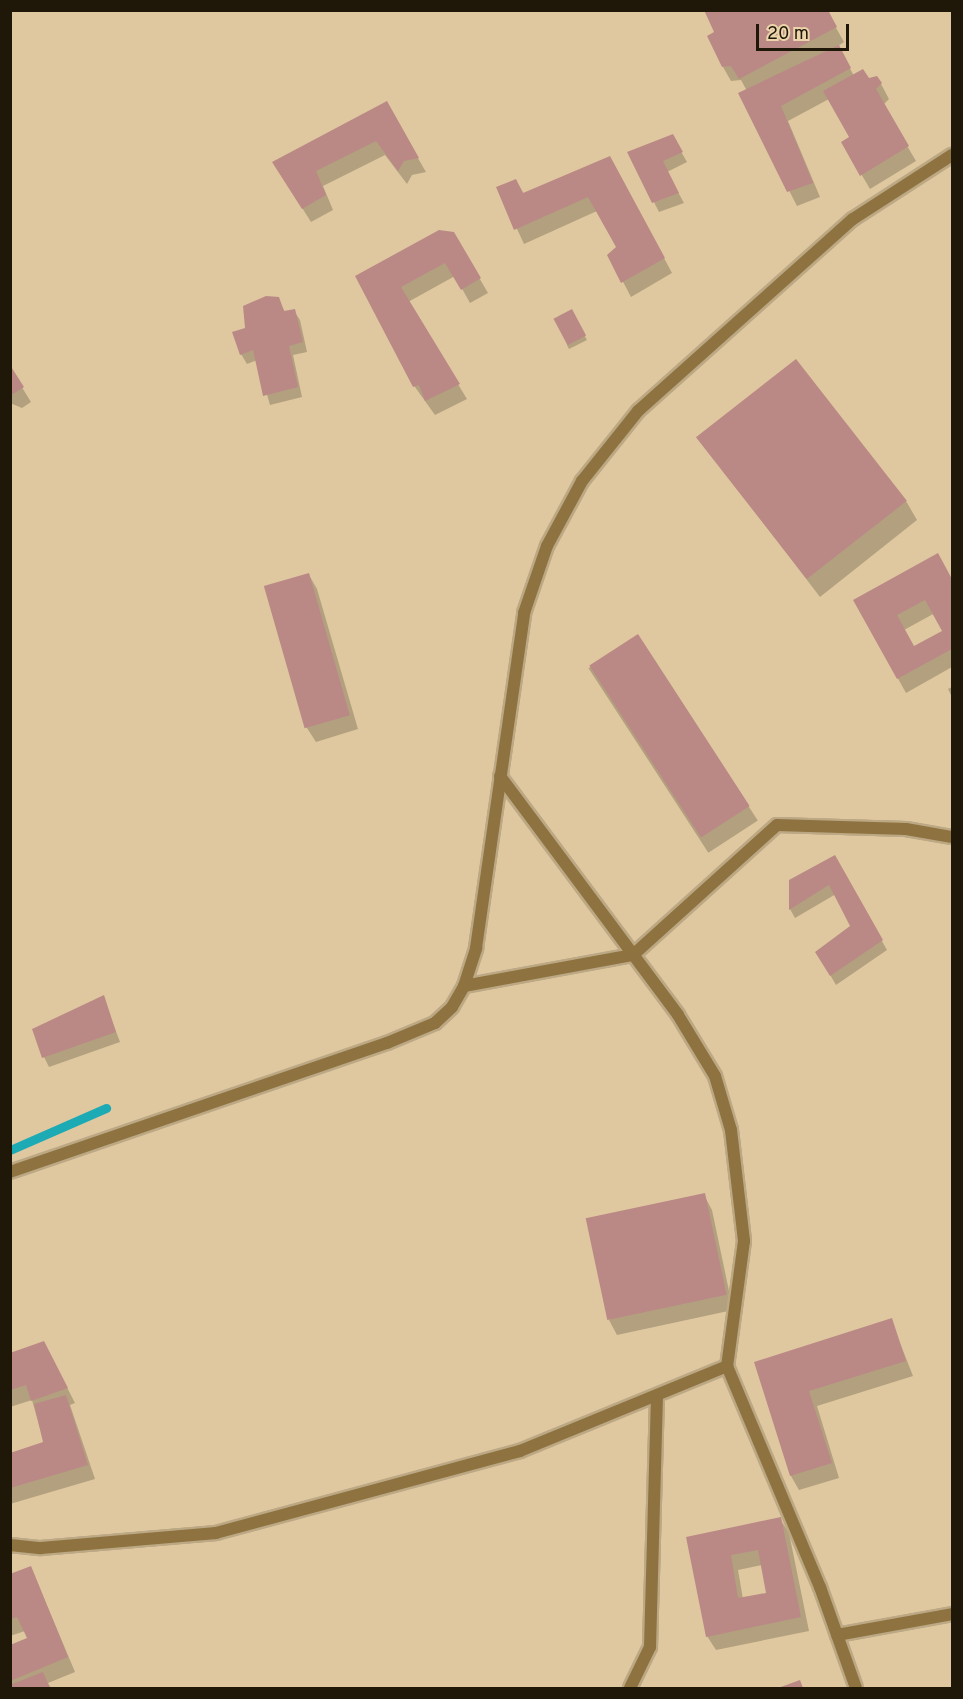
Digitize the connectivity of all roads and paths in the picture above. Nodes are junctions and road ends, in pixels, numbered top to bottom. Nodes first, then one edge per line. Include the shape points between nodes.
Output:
1 (952, 155) edge
2 (500, 776) junction
3 (952, 837) edge
4 (633, 955) junction
5 (464, 987) junction
6 (10, 1172) edge
7 (727, 1366) junction
8 (657, 1397) junction
9 (10, 1545) edge
10 (952, 1614) edge
11 (837, 1635) junction
12 (630, 1689) edge
13 (856, 1689) edge

1 - 2 street via 853,219 638,411 582,482 547,546 524,613
2 - 4 street
2 - 5 street via 476,948
3 - 4 street via 906,829 777,825
4 - 5 street
4 - 7 street via 678,1015 715,1076 731,1130 744,1241
5 - 6 street via 452,1007 435,1023 396,1039
7 - 8 street
7 - 11 street
8 - 9 street via 520,1451 216,1533 41,1548
8 - 12 street via 650,1647
10 - 11 street
11 - 13 street

